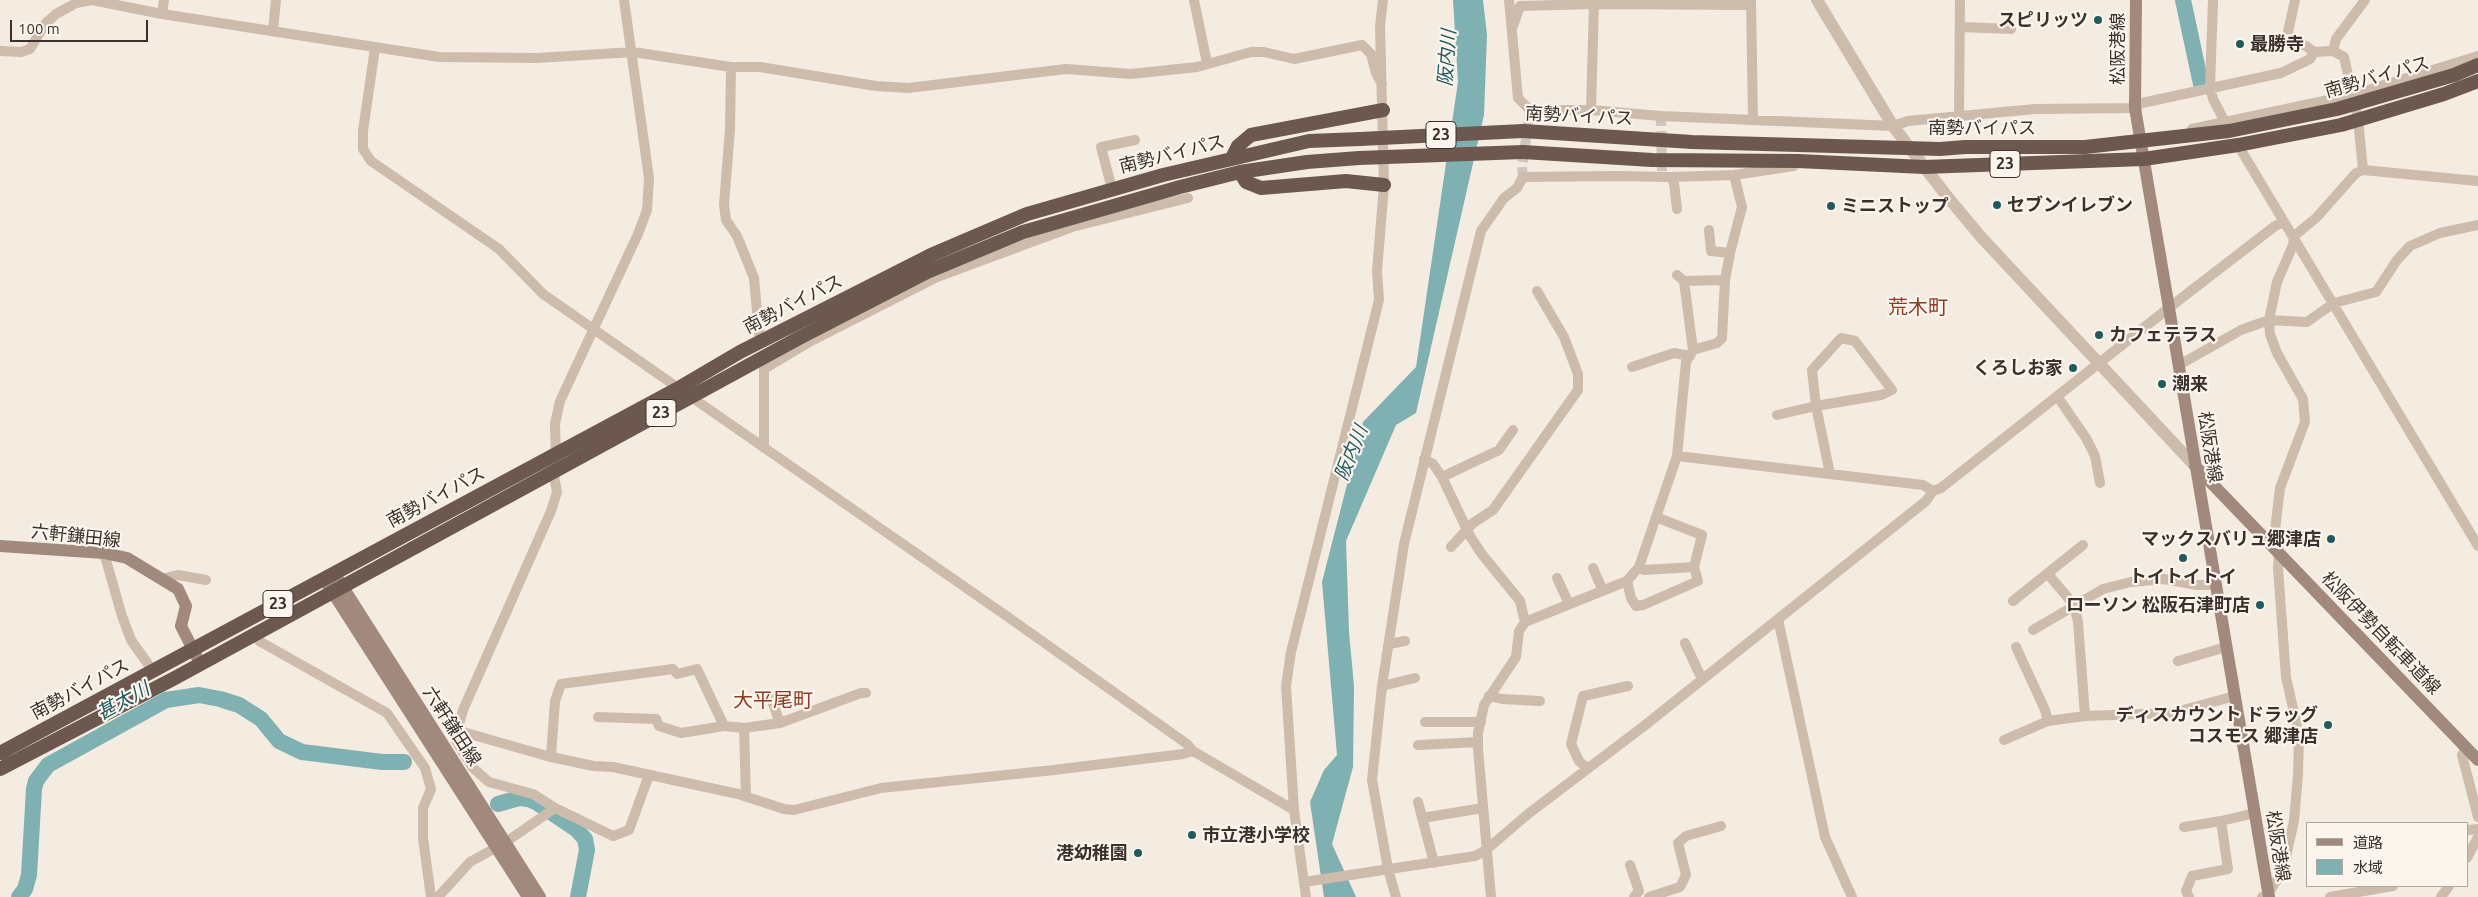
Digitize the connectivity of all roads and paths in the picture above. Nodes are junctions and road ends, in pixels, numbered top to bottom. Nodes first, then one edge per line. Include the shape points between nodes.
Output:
1 (92, 0) edge
2 (164, 0) edge
3 (276, 0) edge
4 (624, 0) edge
5 (1194, 0) edge
6 (1383, 0) edge
7 (1509, 0) edge
8 (1817, 0) edge
9 (1960, 0) edge
10 (2136, 0) edge
11 (2213, 0) edge
12 (2295, 0) edge
13 (2365, 0) edge
14 (1751, 2) edge
15 (1594, 4) junction
16 (162, 14) junction
17 (1960, 28) junction
18 (1512, 29) junction
19 (2011, 29) dead end
20 (273, 30) junction
21 (375, 48) junction
22 (0, 51) edge
23 (2334, 51) junction
24 (633, 52) junction
25 (2314, 52) junction
26 (2478, 56) edge
27 (1207, 63) junction
28 (2478, 65) edge
29 (731, 67) junction
30 (2475, 83) edge
31 (1382, 84) junction
32 (2210, 87) junction
33 (2353, 100) junction
34 (2135, 108) junction
35 (1383, 110) junction
36 (1591, 110) junction
37 (1959, 116) junction
38 (2358, 119) junction
39 (1753, 120) junction
40 (2225, 122) junction
41 (1893, 126) junction
42 (2193, 136) junction
43 (1135, 140) dead end
44 (2140, 141) junction
45 (2238, 145) junction
46 (1910, 147) junction
47 (1232, 158) junction
48 (2144, 159) junction
49 (1798, 161) junction
50 (1924, 167) junction
51 (2363, 170) junction
52 (1240, 172) junction
53 (1734, 175) junction
54 (1671, 177) junction
55 (2478, 181) edge
56 (1384, 184) junction
57 (1112, 189) junction
58 (1188, 198) dead end
59 (1677, 209) dead end
60 (2284, 222) junction
61 (2478, 225) edge
62 (1709, 230) dead end
63 (2294, 236) junction
64 (1730, 253) junction
65 (1725, 280) junction
66 (1537, 291) dead end
67 (2334, 304) junction
68 (2170, 307) junction
69 (2268, 320) junction
70 (595, 329) junction
71 (759, 332) dead end
72 (1691, 353) junction
73 (2099, 363) junction
74 (2179, 365) junction
75 (1632, 367) dead end
76 (677, 388) junction
77 (2057, 396) junction
78 (689, 398) junction
79 (1816, 406) junction
80 (1777, 415) dead end
81 (1513, 430) dead end
82 (764, 448) junction
83 (556, 453) junction
84 (1677, 456) junction
85 (1424, 459) junction
86 (2195, 466) junction
87 (553, 471) junction
88 (1830, 474) junction
89 (1442, 477) junction
90 (2100, 483) dead end
91 (1933, 491) junction
92 (1656, 517) junction
93 (1468, 530) junction
94 (2083, 545) dead end
95 (0, 546) edge
96 (2478, 546) edge
97 (1451, 547) dead end
98 (2279, 552) junction
99 (104, 553) junction
100 (1639, 567) junction
101 (1694, 567) junction
102 (1593, 568) dead end
103 (2048, 574) junction
104 (329, 576) junction
105 (1557, 578) dead end
106 (162, 579) junction
107 (206, 580) dead end
108 (1627, 581) junction
109 (2216, 585) junction
110 (337, 589) junction
111 (1604, 591) junction
112 (2013, 601) dead end
113 (1569, 604) junction
114 (2074, 605) junction
115 (1778, 619) junction
116 (1525, 622) junction
117 (2033, 630) dead end
118 (259, 641) dead end
119 (1405, 641) dead end
120 (1684, 643) dead end
121 (1389, 644) junction
122 (2226, 647) junction
123 (2016, 648) dead end
124 (193, 650) junction
125 (2178, 661) dead end
126 (200, 663) junction
127 (148, 664) dead end
128 (1415, 678) dead end
129 (1702, 678) junction
130 (1382, 686) junction
131 (1628, 686) dead end
132 (866, 693) dead end
133 (770, 695) dead end
134 (1489, 696) junction
135 (2235, 696) junction
136 (1540, 701) dead end
137 (2085, 716) junction
138 (598, 717) dead end
139 (2048, 721) junction
140 (1425, 722) dead end
141 (1481, 722) junction
142 (780, 723) junction
143 (724, 726) junction
144 (744, 728) junction
145 (456, 730) junction
146 (2004, 740) dead end
147 (1478, 742) junction
148 (1418, 745) dead end
149 (2467, 747) junction
150 (1193, 751) junction
151 (0, 753) edge
152 (551, 757) junction
153 (2478, 760) edge
154 (1587, 768) junction
155 (0, 769) edge
156 (649, 775) junction
157 (746, 796) junction
158 (1418, 802) dead end
159 (555, 808) junction
160 (1483, 808) junction
161 (1294, 810) junction
162 (2255, 813) junction
163 (2478, 817) edge
164 (1422, 818) junction
165 (2221, 821) junction
166 (1721, 826) dead end
167 (2184, 827) dead end
168 (2478, 837) edge
169 (501, 844) junction
170 (1486, 850) junction
171 (2468, 856) edge
172 (1434, 863) junction
173 (1630, 864) dead end
174 (1386, 869) junction
175 (1307, 882) junction
176 (2390, 890) edge
177 (1305, 896) edge
178 (2267, 896) edge
179 (431, 897) edge
180 (438, 897) edge
181 (528, 897) edge
182 (540, 897) edge
183 (1396, 897) edge
184 (1491, 897) edge
185 (1634, 897) edge
186 (1649, 897) edge
187 (1852, 897) edge
188 (2189, 897) edge
189 (2330, 897) edge

1 - 16 street
1 - 22 street via 56,14 45,24 30,49
2 - 16 street
3 - 20 street
4 - 24 street
5 - 27 street
6 - 31 street via 1380,26
7 - 18 street
8 - 41 street
9 - 17 street
10 - 34 main road, 松阪港線
11 - 32 street
12 - 25 street via 2288,32 2292,41
13 - 23 street via 2336,39
14 - 15 street
14 - 39 street
15 - 18 street via 1520,6
15 - 36 street
16 - 20 street
17 - 19 street
17 - 37 street
18 - 36 street via 1518,98 1530,110
20 - 21 street
21 - 24 street via 439,57 536,58
21 - 70 street via 363,131 366,156 499,249 543,294
23 - 25 street
23 - 33 street via 2344,57
24 - 29 street
24 - 70 street via 649,178 647,210
25 - 32 street via 2310,59 2281,72
26 - 33 street
27 - 29 street via 1197,67 1131,74 1066,69 908,88
27 - 31 street via 1251,52 1294,59 1362,45 1371,54
28 - 33 highway, 南勢バイパス / 23
29 - 71 street via 724,205 726,220 737,236 754,278
30 - 38 highway, 南勢バイパス / 23
31 - 35 street
32 - 34 street via 2142,103
32 - 40 street
33 - 38 street
33 - 40 street
33 - 42 highway, 南勢バイパス / 23 via 2229,131
34 - 37 street via 2035,110
34 - 44 main road, 松阪港線
35 - 47 highway via 1251,136 1238,146
35 - 56 street
36 - 39 street
37 - 41 street via 1908,121
38 - 45 highway, 南勢バイパス / 23
38 - 51 street
39 - 41 street
40 - 42 street via 2192,129
41 - 46 street
42 - 44 highway, 南勢バイパス / 23
43 - 57 street via 1101,147
44 - 46 highway, 南勢バイパス / 23 via 2085,147
44 - 48 main road, 松阪港線
45 - 48 highway, 南勢バイパス / 23
45 - 60 street
46 - 47 highway, 南勢バイパス / 23, bridge via 1692,142 1523,131 1309,141
46 - 50 street
47 - 57 highway, 南勢バイパス / 23
48 - 50 highway, 南勢バイパス / 23
48 - 68 main road, 松阪港線
49 - 50 highway, 南勢バイパス / 23
49 - 52 highway, 南勢バイパス / 23, bridge via 1652,160 1522,152 1360,158
49 - 53 street via 1797,166
50 - 73 street via 1981,237
51 - 55 street
51 - 63 street via 2356,173 2316,218
52 - 56 highway via 1246,182 1261,188 1346,181
52 - 78 highway, 南勢バイパス / 23 via 1023,232 927,272
53 - 54 street
53 - 64 street via 1742,207
54 - 59 street
54 - 85 street via 1522,177 1517,188 1504,198 1481,231
56 - 161 street via 1377,271 1379,300 1291,652 1286,686
57 - 76 highway, 南勢バイパス / 23 via 1027,214 931,255 740,352
58 - 82 street via 1072,227 937,277 764,369
60 - 63 street
60 - 68 street
61 - 67 street via 2440,233 2410,246 2376,292
62 - 64 street via 1711,251
63 - 67 street
63 - 69 street via 2277,282
64 - 65 street
65 - 72 street via 1722,338
65 - 72 street via 1681,278
66 - 93 street via 1564,337 1578,374 1578,390 1493,510
67 - 69 street via 2307,322
67 - 96 street
68 - 73 street
68 - 74 main road, 松阪港線
69 - 74 street via 2241,330
69 - 98 street via 2277,353 2303,399 2305,422 2280,488 2275,530
70 - 76 street
70 - 83 street via 560,401 555,424
72 - 75 street via 1674,353
72 - 84 street via 1686,362
73 - 77 street
73 - 86 street
74 - 86 main road, 松阪港線
76 - 78 street
76 - 83 highway, 南勢バイパス / 23
77 - 90 street via 2095,456
77 - 91 street
78 - 82 street
78 - 87 highway, 南勢バイパス / 23
79 - 79 street via 1812,370 1841,338 1855,341 1892,390 1881,395
79 - 80 street
79 - 88 street
81 - 89 street via 1498,450
82 - 150 street via 1008,617
83 - 87 street
83 - 104 highway, 南勢バイパス / 23
84 - 88 street
84 - 92 street
85 - 89 street via 1433,464
85 - 121 street via 1404,544
86 - 98 main road, 松阪伊勢自転車道線
86 - 109 main road, 松阪港線
87 - 110 highway, 南勢バイパス / 23
87 - 145 street via 557,492 551,511
88 - 91 street via 1923,485
89 - 93 street
91 - 115 street via 1926,501
92 - 100 street
92 - 101 street via 1702,535
93 - 97 street
93 - 116 street via 1491,567 1520,601
94 - 103 street
95 - 99 main road, 六軒鎌田線
98 - 149 main road, 松阪伊勢自転車道線
98 - 178 street via 2286,676 2298,735 2298,775 2294,821 2283,870
99 - 106 main road, 六軒鎌田線 via 126,558
99 - 127 street via 131,640
100 - 101 street via 1644,570
100 - 108 street
101 - 108 street via 1698,581 1643,605 1636,606
102 - 111 street
103 - 112 street
103 - 114 street
104 - 110 main road, 六軒鎌田線
104 - 124 highway, 南勢バイパス / 23
105 - 113 street
106 - 107 street via 178,575
106 - 124 main road, 六軒鎌田線 via 184,597 186,606 181,626
108 - 111 street
109 - 114 street via 2197,586 2164,579 2131,582 2103,589
109 - 122 main road, 松阪港線
110 - 126 highway, 南勢バイパス / 23
110 - 169 main road, 六軒鎌田線
111 - 113 street
113 - 116 street
114 - 117 street
114 - 137 street
115 - 129 street
115 - 187 street via 1825,836
116 - 134 street via 1519,631 1516,657
118 - 179 street via 388,713 409,744 425,768 431,789 423,808 423,838
119 - 121 street
120 - 129 street
121 - 130 street
122 - 125 street
122 - 135 main road, 松阪港線
123 - 139 street
124 - 126 main road, 六軒鎌田線
124 - 151 highway, 南勢バイパス / 23
126 - 155 highway, 南勢バイパス / 23
128 - 130 street
129 - 154 street
130 - 174 street via 1372,780
131 - 154 street via 1583,696 1571,744 1579,761
132 - 142 street
133 - 142 street
134 - 136 street
134 - 141 street
135 - 137 street via 2172,713
135 - 162 main road, 松阪港線
137 - 139 street
138 - 143 street via 656,719 659,726 681,733
139 - 146 street
140 - 141 street
141 - 147 street
142 - 144 street
143 - 144 street
143 - 152 street via 697,669 677,674 673,669 561,684 555,701
144 - 157 street
145 - 152 street
145 - 159 street via 455,739 460,748 489,782 533,794
147 - 148 street
147 - 160 street
149 - 153 main road, 松阪伊勢自転車道線
149 - 163 street via 2462,755
150 - 157 street via 881,788 794,810
150 - 161 street
152 - 156 street
154 - 170 street
156 - 157 street
156 - 159 street via 629,830 613,836
158 - 164 street
159 - 169 street
160 - 164 street
160 - 170 street
161 - 175 street
162 - 165 street
162 - 178 main road, 松阪港線
164 - 172 street
165 - 167 street
165 - 188 street via 2228,869 2192,876 2186,891
166 - 186 street via 1686,836 1678,843 1686,875 1680,887
168 - 171 street
169 - 180 street via 470,862
169 - 181 main road, 六軒鎌田線
169 - 182 main road, 六軒鎌田線
170 - 172 street via 1475,856
170 - 184 street
172 - 174 street
173 - 185 street via 1639,892
174 - 175 street
174 - 183 street
175 - 177 street
176 - 189 street

